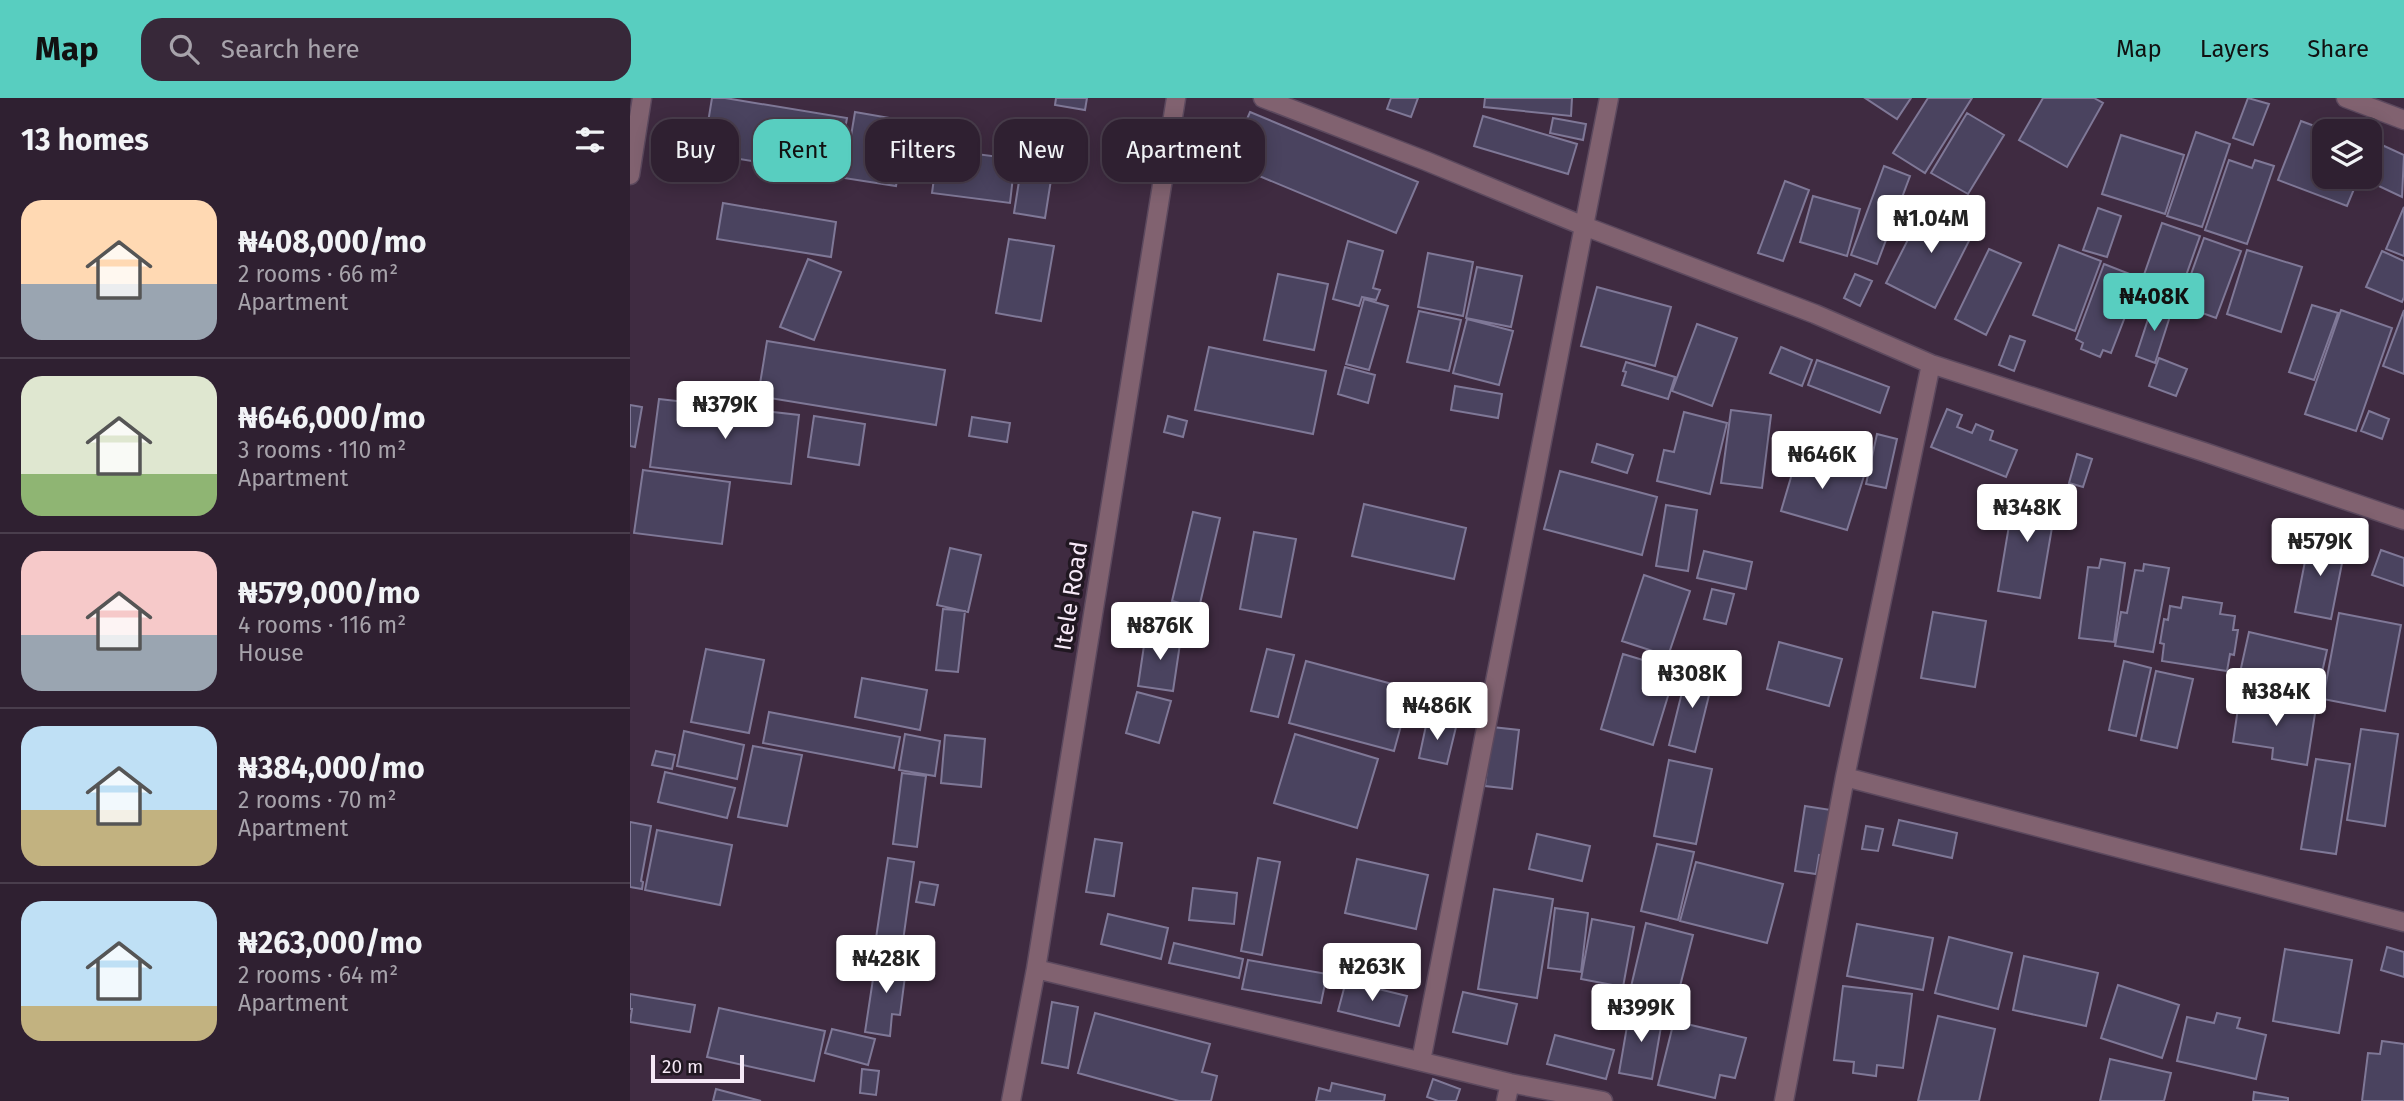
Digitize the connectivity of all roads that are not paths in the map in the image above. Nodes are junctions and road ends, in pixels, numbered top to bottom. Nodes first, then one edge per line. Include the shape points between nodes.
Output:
1 (642, 98) edge
2 (1176, 98) edge
3 (1263, 98) edge
4 (1608, 98) edge
5 (2346, 98) edge
6 (2404, 120) edge
7 (630, 174) edge
8 (1584, 226) junction
9 (1931, 364) junction
10 (2404, 520) edge
11 (1845, 777) junction
12 (2404, 922) edge
13 (1036, 969) junction
14 (1421, 1062) junction
15 (1510, 1083) junction
16 (1011, 1101) edge
17 (1506, 1101) edge
18 (1602, 1101) edge
19 (1784, 1101) edge

1 - 7 street
2 - 13 street, Itele Road
3 - 8 street
4 - 8 street
5 - 6 street
8 - 9 street via 1815,314
8 - 14 street
9 - 10 street
9 - 11 street
11 - 12 street
11 - 19 street
13 - 14 street
13 - 16 street, Itele Road
14 - 15 street
15 - 17 street
15 - 18 street

